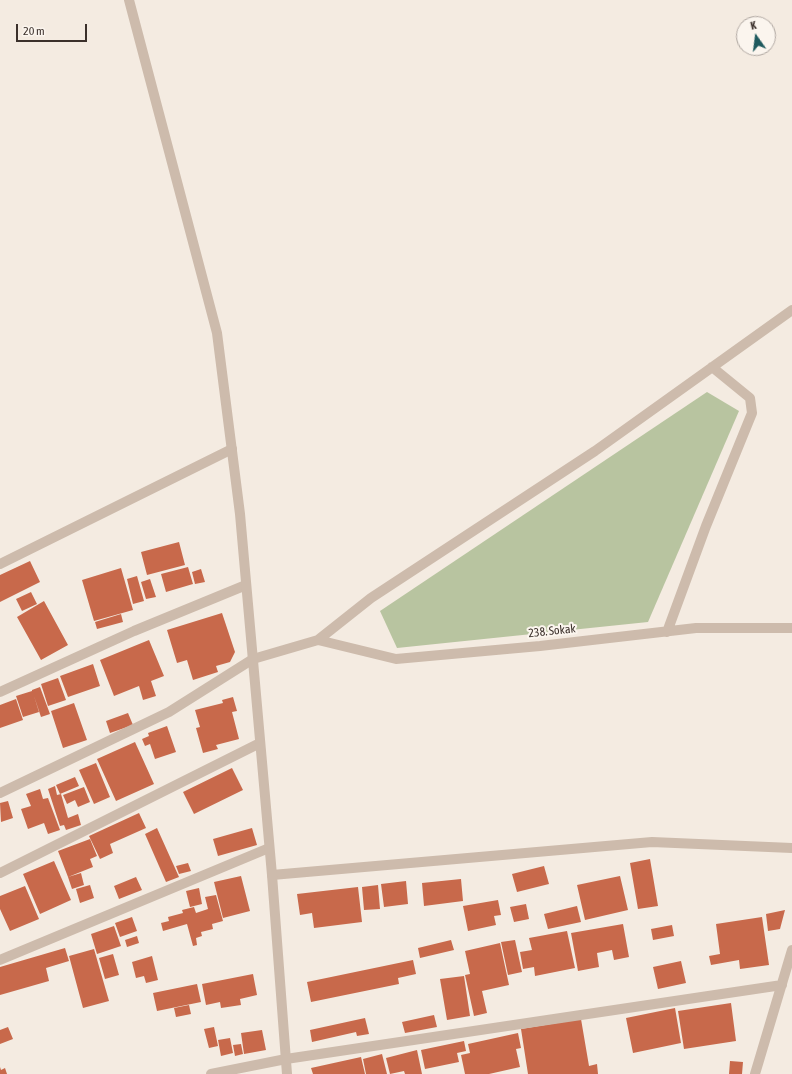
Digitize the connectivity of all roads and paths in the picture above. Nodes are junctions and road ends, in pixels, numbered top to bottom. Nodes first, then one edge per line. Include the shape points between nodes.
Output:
1 (129, 0) edge
2 (792, 310) edge
3 (712, 367) junction
4 (232, 449) junction
5 (0, 564) edge
6 (246, 585) junction
7 (792, 628) edge
8 (667, 632) junction
9 (318, 640) junction
10 (253, 659) junction
11 (0, 692) edge
12 (260, 743) junction
13 (0, 793) edge
14 (269, 848) junction
15 (792, 848) edge
16 (0, 873) edge
17 (272, 875) junction
18 (792, 950) edge
19 (0, 960) edge
20 (782, 985) junction
21 (286, 1060) junction
22 (211, 1074) edge
23 (287, 1074) edge
24 (755, 1074) edge

1 - 4 street via 217,333
2 - 3 street
3 - 8 street via 750,398 752,413
3 - 9 street via 594,451 371,598
4 - 5 street
4 - 6 street
6 - 10 street
6 - 11 street via 134,631
7 - 8 street, 238. Sokak via 696,628
8 - 9 street, 238. Sokak via 396,659
9 - 10 street
10 - 12 street
10 - 13 street via 169,712
12 - 14 street
12 - 16 street
14 - 17 street
14 - 19 street
15 - 17 street via 652,842
17 - 21 street
18 - 20 street
20 - 21 street
20 - 24 street
21 - 22 street
21 - 23 street

